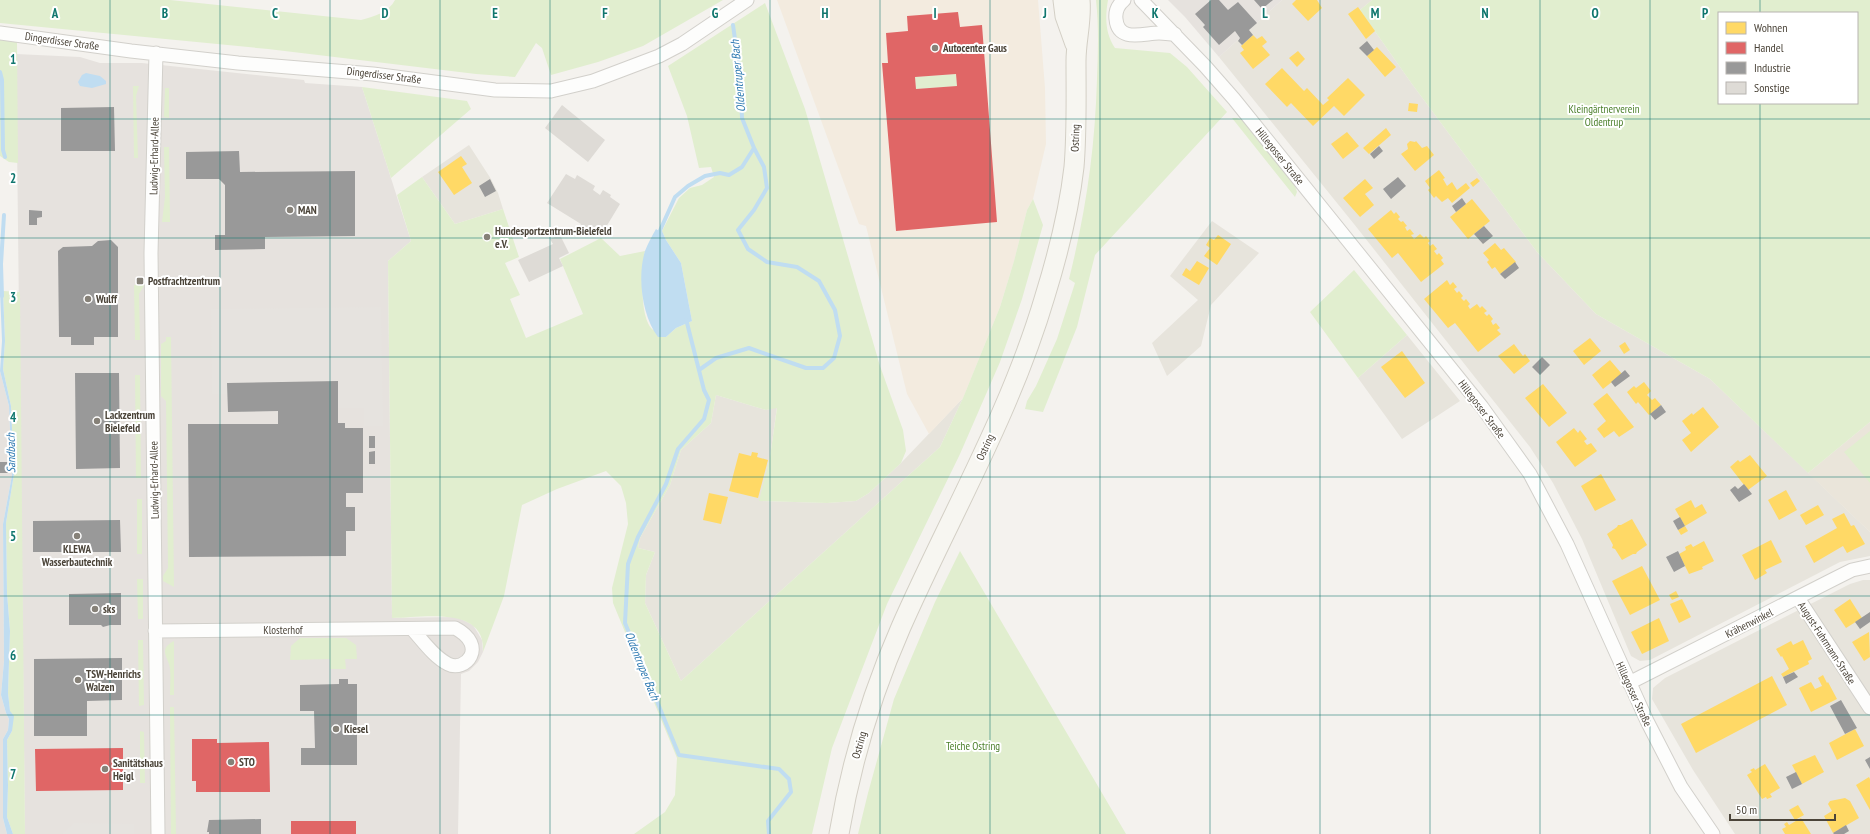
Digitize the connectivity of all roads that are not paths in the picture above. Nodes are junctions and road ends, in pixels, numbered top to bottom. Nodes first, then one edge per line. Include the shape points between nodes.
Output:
1 (748, 0) edge
2 (1063, 0) edge
3 (1080, 0) edge
4 (1124, 0) edge
5 (1141, 0) edge
6 (0, 33) edge
7 (1175, 34) junction
8 (1076, 47) junction
9 (156, 54) junction
10 (1870, 566) edge
11 (1798, 598) junction
12 (412, 629) dead end
13 (155, 631) junction
14 (1629, 683) junction
15 (1870, 708) edge
16 (158, 834) edge
17 (839, 834) edge
18 (1713, 834) edge

1 - 9 street, Dingerdisser Straße via 693,37 659,56 599,79 551,90 495,90 373,74
2 - 8 main road, Ostring via 1065,16
3 - 8 main road, Ostring via 1081,15
4 - 7 street via 1116,12 1119,30 1128,35
5 - 7 street, Hillegosser Straße
6 - 9 street, Dingerdisser Straße
7 - 14 street, Hillegosser Straße via 1234,99 1403,307 1519,458 1542,494
8 - 17 main road, Ostring via 1074,167 1045,297 1011,391 900,628 866,723 852,771
9 - 13 street, Ludwig-Erhard-Allee via 151,253
10 - 11 street, Krähenwinkel via 1852,570
11 - 14 street, Krähenwinkel
11 - 15 street, August-Fuhrmann-Straße
12 - 13 street, Klosterhof
13 - 16 street, Ludwig-Erhard-Allee
14 - 18 street, Hillegosser Straße via 1681,786

